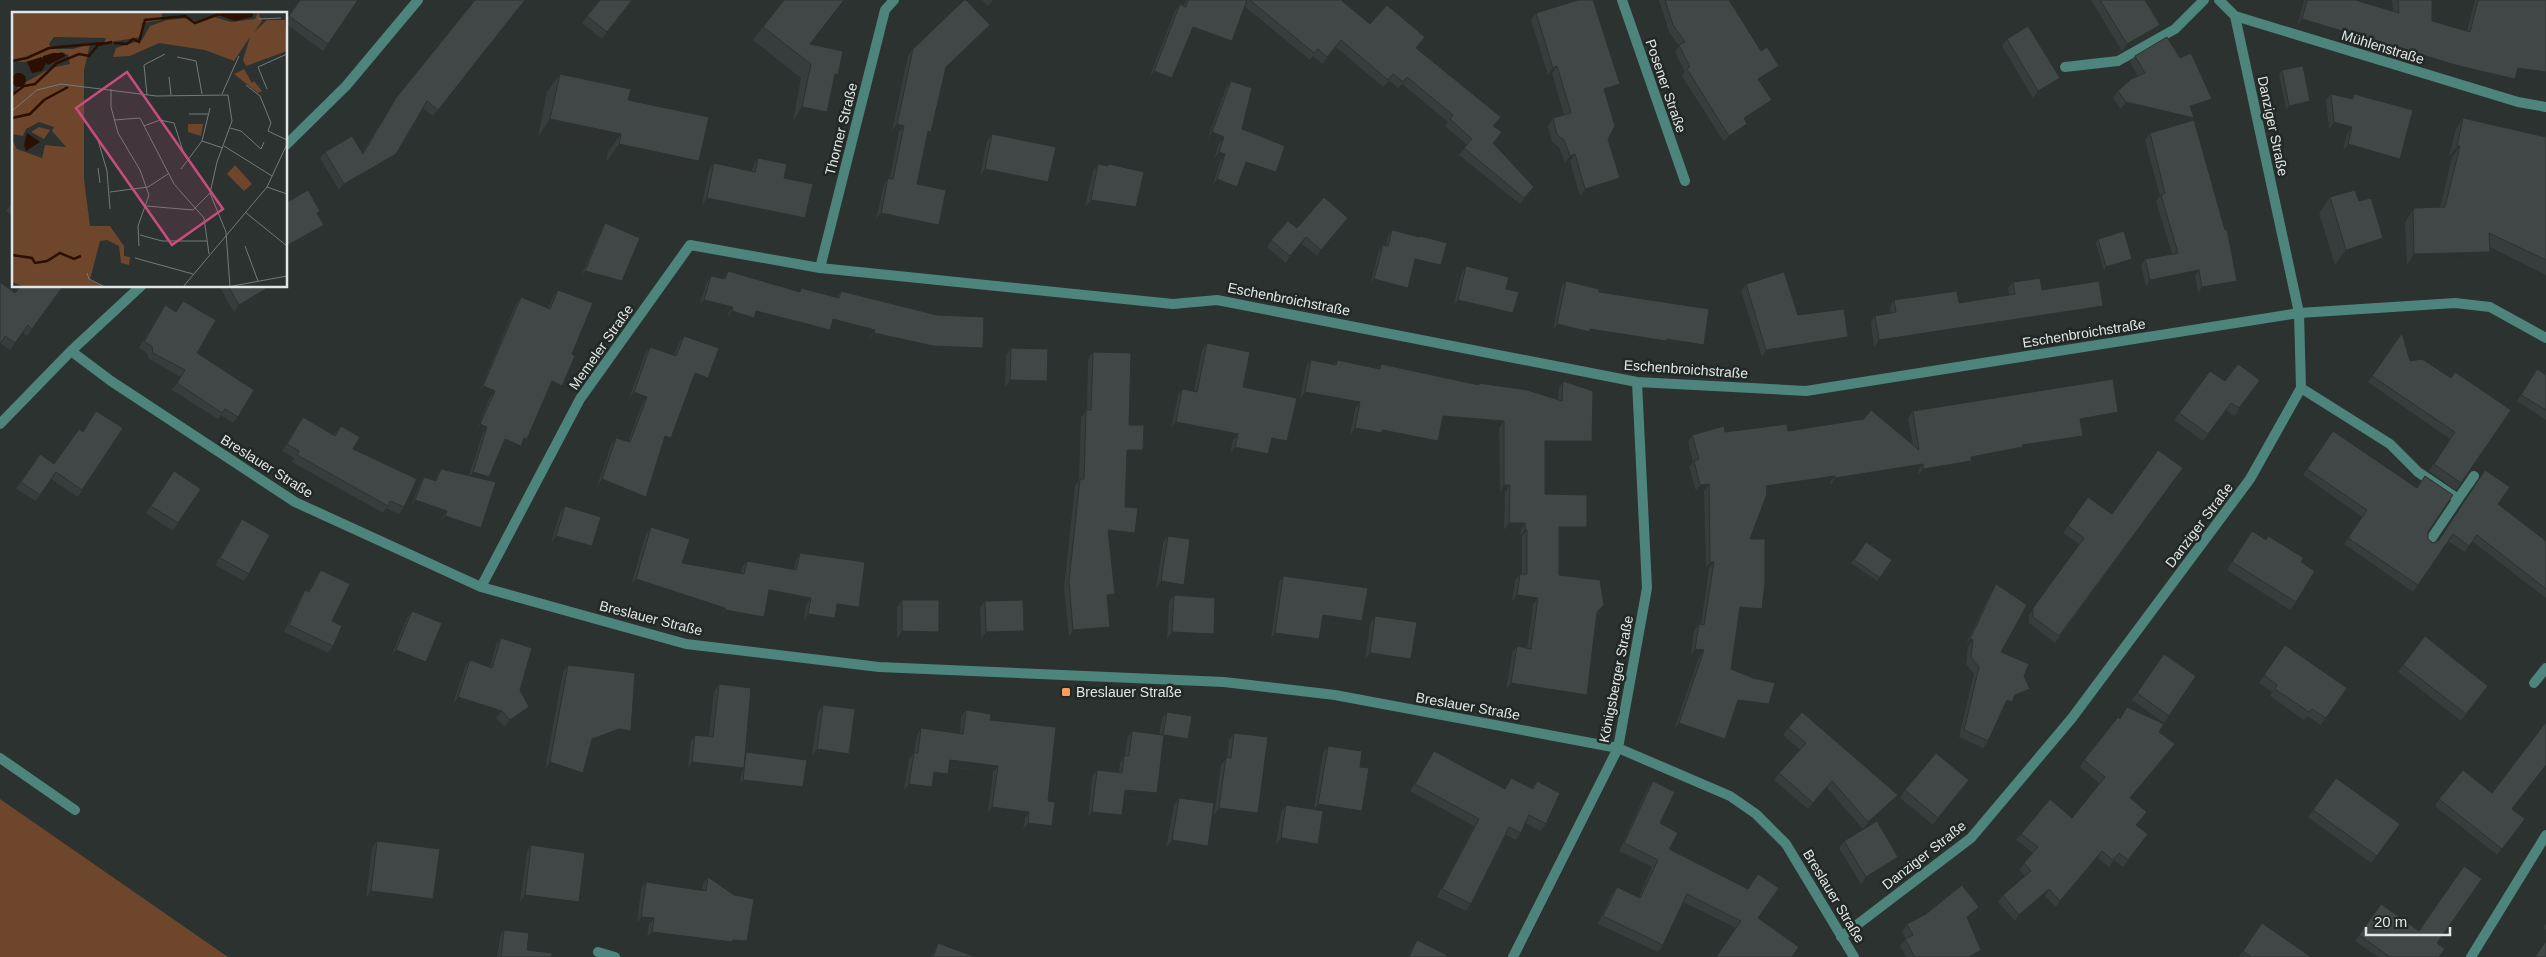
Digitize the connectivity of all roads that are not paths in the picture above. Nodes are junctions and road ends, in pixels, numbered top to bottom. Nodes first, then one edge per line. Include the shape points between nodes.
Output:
1 (418, 0) edge
2 (894, 0) edge
3 (1622, 0) edge
4 (2204, 0) edge
5 (2220, 0) edge
6 (2234, 16) junction
7 (2065, 66) dead end
8 (2546, 107) edge
9 (288, 143) edge
10 (1685, 181) dead end
11 (820, 268) junction
12 (139, 288) edge
13 (2299, 313) junction
14 (2546, 338) edge
15 (71, 351) junction
16 (1637, 382) junction
17 (2301, 388) junction
18 (0, 424) edge
19 (2474, 476) edge
20 (2458, 499) junction
21 (2429, 542) edge
22 (481, 587) junction
23 (2546, 668) edge
24 (2534, 683) dead end
25 (1618, 748) junction
26 (0, 758) edge
27 (75, 810) dead end
28 (2546, 835) edge
29 (1841, 937) junction
30 (598, 952) dead end
31 (615, 957) edge
32 (1513, 957) edge
33 (1854, 957) edge
34 (2471, 957) edge

1 - 9 street via 346,86
2 - 11 street, Thorner Straße via 885,10
3 - 10 street, Posener Straße
4 - 7 street via 2175,29 2118,61
5 - 6 street
6 - 8 street, Mühlenstraße via 2518,102
6 - 13 street, Danziger Straße
11 - 16 street, Eschenbroichstraße via 1173,304 1217,300
11 - 22 street, Memeler Straße via 690,245 580,399
12 - 15 street
13 - 14 street, Eschenbroichstraße via 2455,303 2490,308
13 - 16 street, Eschenbroichstraße via 1806,391
13 - 17 street, Danziger Straße
15 - 18 street
15 - 22 street, Breslauer Straße via 111,381 295,502
16 - 25 street, Königsberger Straße via 1647,588
17 - 20 street via 2390,444 2418,472
17 - 29 street, Danziger Straße via 2250,479 2072,718 1990,816 1971,838
19 - 20 street
20 - 21 street
22 - 25 street, Breslauer Straße via 686,644 879,667 1233,684 1335,696
23 - 24 street
25 - 29 street, Breslauer Straße via 1730,796 1756,814 1786,844
25 - 32 street, Königsberger Straße
26 - 27 street
28 - 34 street
29 - 33 street, Breslauer Straße
30 - 31 street

